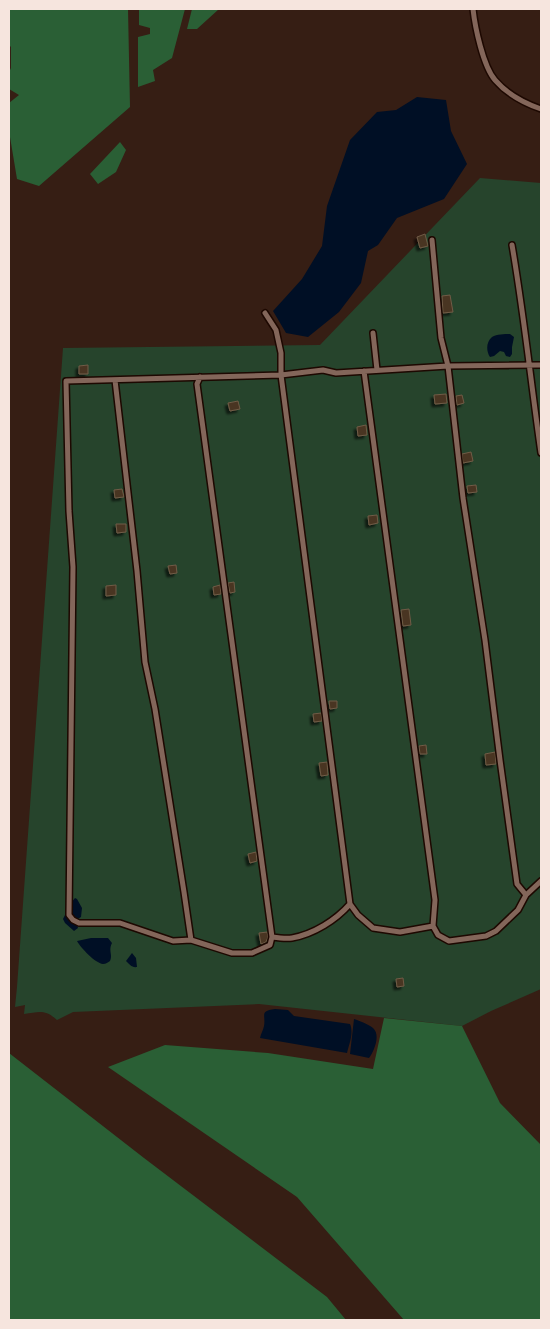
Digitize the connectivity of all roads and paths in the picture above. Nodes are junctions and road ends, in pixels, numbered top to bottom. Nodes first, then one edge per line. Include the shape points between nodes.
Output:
1 (473, 9) edge
2 (541, 109) edge
3 (432, 240) dead end
4 (512, 245) dead end
5 (266, 313) dead end
6 (374, 334) dead end
7 (541, 365) edge
8 (448, 366) junction
9 (529, 366) junction
10 (377, 370) junction
11 (364, 371) junction
12 (281, 375) junction
13 (200, 377) junction
14 (115, 380) junction
15 (541, 453) edge
16 (541, 881) edge
17 (526, 894) junction
18 (350, 904) junction
19 (433, 926) junction
20 (272, 937) junction
21 (190, 940) junction

1 - 2 lane via 480,44 494,79 508,92
3 - 8 lane via 441,338
4 - 9 lane
5 - 12 lane via 276,330
6 - 10 lane
7 - 9 lane
8 - 9 lane
8 - 10 lane
8 - 17 lane via 501,769 518,884
9 - 15 lane
10 - 11 lane
11 - 12 lane via 336,373 322,370
11 - 19 lane via 435,900
12 - 13 lane
12 - 18 lane
13 - 14 lane
13 - 20 lane via 198,394
14 - 21 lane via 145,662
14 - 21 lane via 66,381 69,511 74,568 69,914 79,923 120,923 173,942
16 - 17 lane
17 - 19 lane via 518,910 486,936 449,941
18 - 19 lane via 373,928 400,932
18 - 20 lane via 342,913 310,933 291,938
20 - 21 lane via 270,945 252,953 232,953

